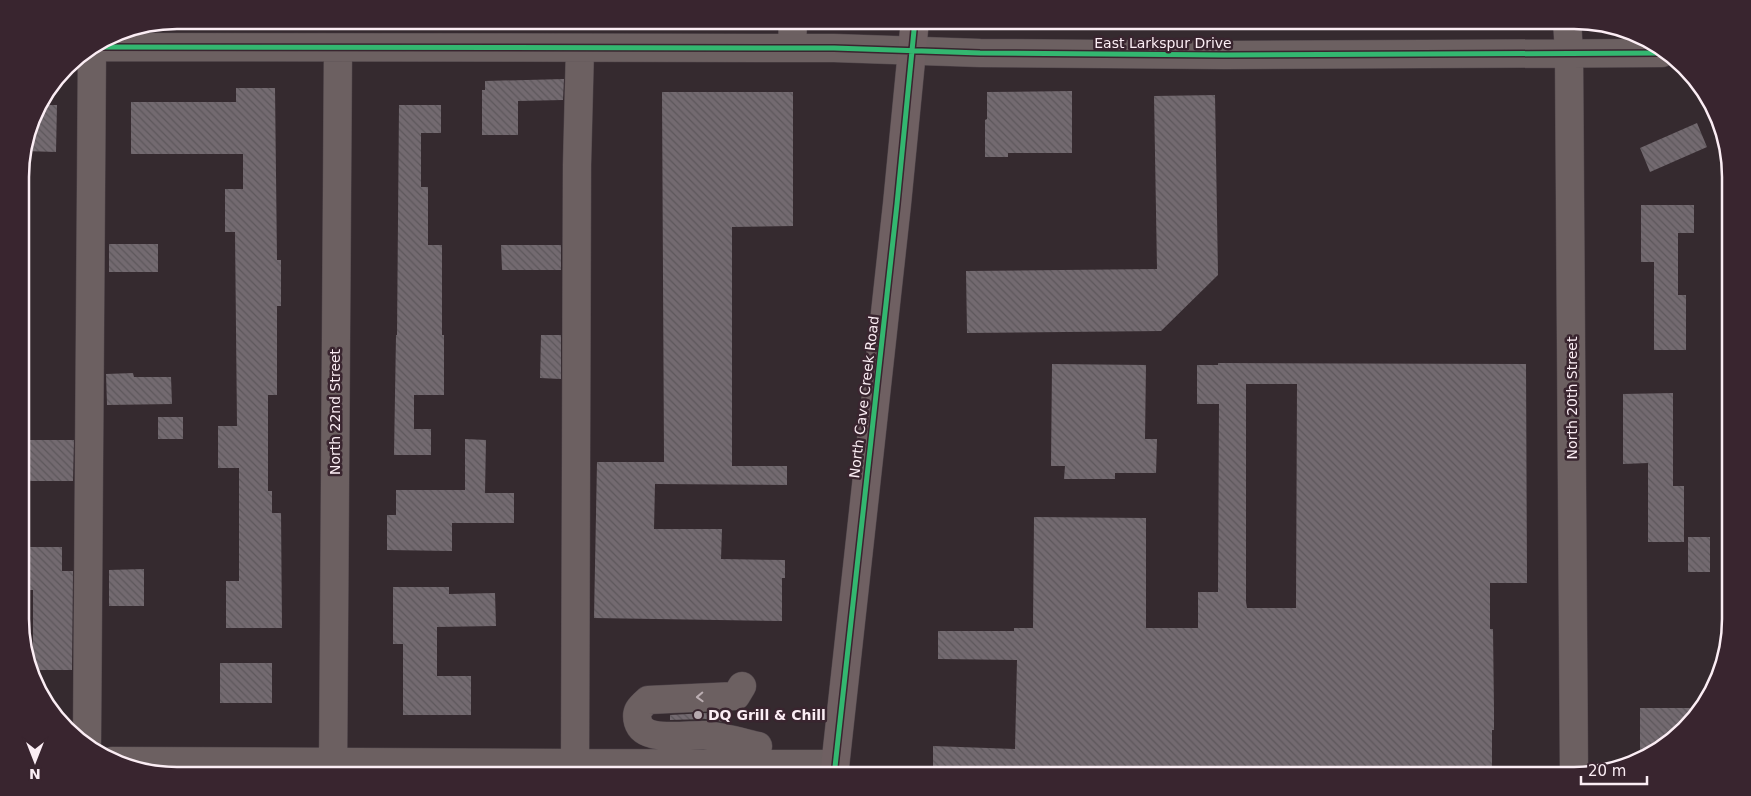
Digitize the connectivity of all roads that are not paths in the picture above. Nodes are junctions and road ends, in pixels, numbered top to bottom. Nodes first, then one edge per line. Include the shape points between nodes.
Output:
1 (793, 29) edge
2 (914, 29) edge
3 (1568, 29) edge
4 (106, 47) edge
5 (338, 48) junction
6 (580, 48) junction
7 (792, 48) junction
8 (913, 50) junction
9 (1569, 52) junction
10 (1654, 53) edge
11 (92, 56) edge
12 (742, 686) dead end
13 (87, 737) edge
14 (758, 746) dead end
15 (141, 762) edge
16 (278, 767) edge
17 (333, 767) edge
18 (575, 767) edge
19 (834, 767) edge
20 (1574, 767) edge

1 - 7 street
2 - 8 main road, North Cave Creek Road
3 - 9 street, North 20th Street
4 - 5 street, East Larkspur Drive
5 - 6 street, East Larkspur Drive
5 - 17 street, North 22nd Street
6 - 7 street, East Larkspur Drive
6 - 18 street
7 - 8 street, East Larkspur Drive
8 - 9 street, East Larkspur Drive via 1224,55
8 - 19 main road, North Cave Creek Road
9 - 10 street, East Larkspur Drive
9 - 20 street, North 20th Street
11 - 13 street
12 -> 14 street via 736,696 648,700 638,708 639,724 647,733 659,736 704,735
15 - 16 street

